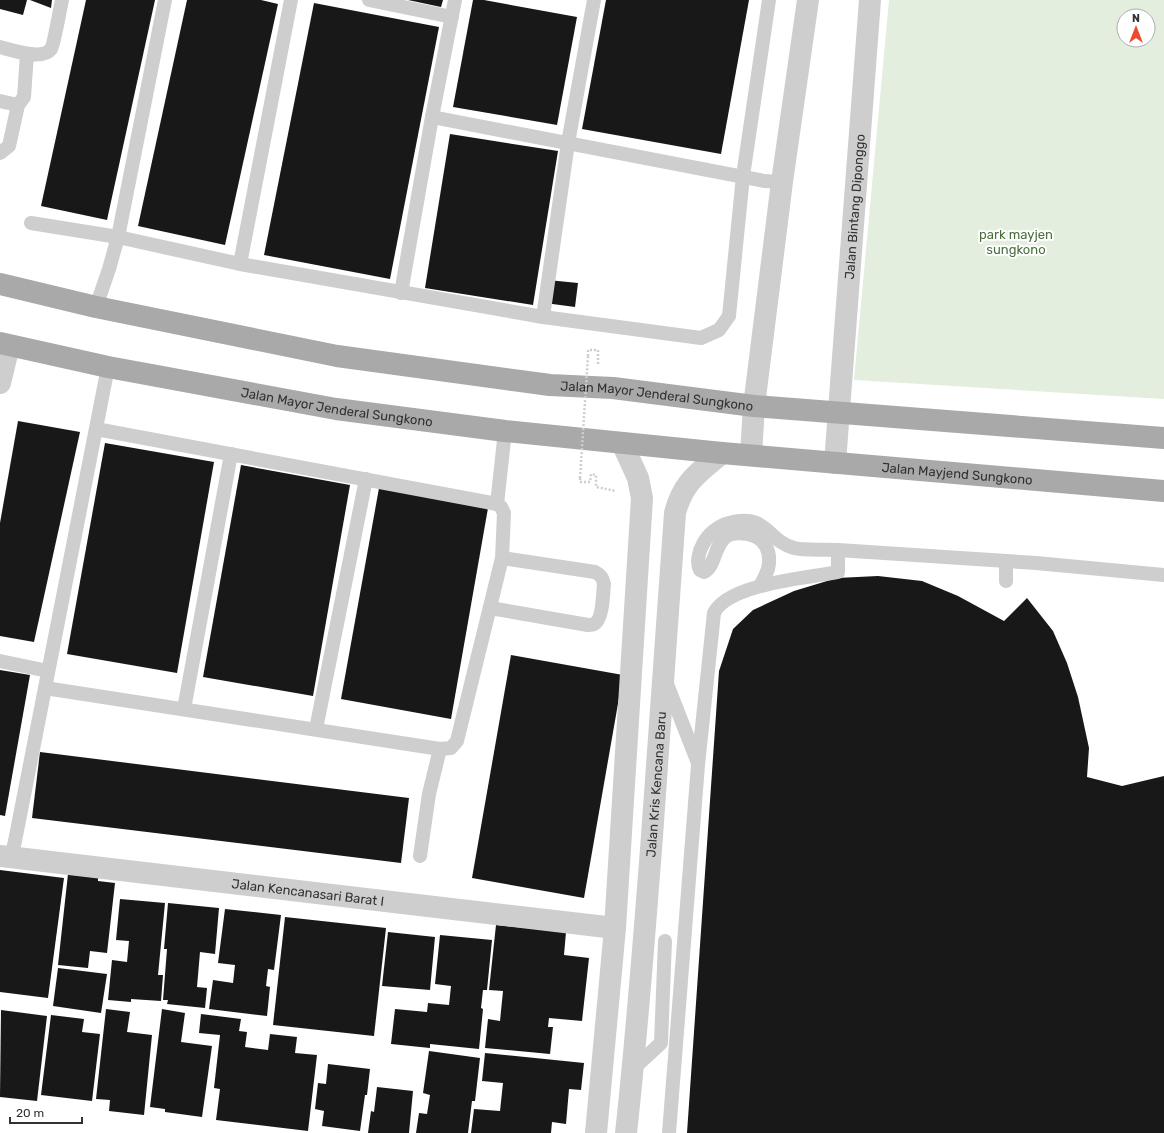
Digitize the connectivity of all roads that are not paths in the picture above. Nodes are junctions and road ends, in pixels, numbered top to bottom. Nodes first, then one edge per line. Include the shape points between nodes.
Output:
1 (62, 0) edge
2 (165, 0) edge
3 (291, 0) edge
4 (369, 0) edge
5 (455, 0) edge
6 (594, 0) edge
7 (770, 0) edge
8 (808, 0) edge
9 (870, 0) edge
10 (452, 17) junction
11 (0, 47) edge
12 (27, 54) junction
13 (0, 101) edge
14 (18, 105) junction
15 (432, 117) junction
16 (568, 142) junction
17 (0, 153) edge
18 (743, 176) junction
19 (782, 182) junction
20 (31, 223) dead end
21 (118, 237) junction
22 (240, 264) junction
23 (0, 284) edge
24 (401, 293) junction
25 (96, 307) junction
26 (543, 317) junction
27 (5, 344) edge
28 (108, 367) junction
29 (0, 383) edge
30 (754, 406) junction
31 (838, 413) junction
32 (96, 429) junction
33 (505, 431) junction
34 (1164, 438) edge
35 (622, 443) junction
36 (722, 453) junction
37 (231, 454) junction
38 (751, 455) junction
39 (835, 462) junction
40 (366, 479) junction
41 (1164, 491) edge
42 (496, 504) junction
43 (838, 550) junction
44 (502, 558) junction
45 (1006, 561) junction
46 (1164, 574) edge
47 (1006, 581) dead end
48 (760, 586) junction
49 (490, 608) junction
50 (0, 661) edge
51 (48, 671) junction
52 (664, 677) junction
53 (45, 688) junction
54 (184, 709) junction
55 (316, 729) junction
56 (440, 749) junction
57 (698, 765) junction
58 (420, 856) dead end
59 (5, 857) edge
60 (615, 928) junction
61 (665, 941) dead end
62 (633, 1069) junction
63 (596, 1133) edge
64 (626, 1133) edge
65 (669, 1133) edge

1 - 12 lane via 51,49 45,54
2 - 21 lane
3 - 22 lane
4 - 10 lane
5 - 10 lane
6 - 16 lane
7 - 18 lane
8 - 19 street
9 - 31 street, Jalan Bintang Diponggo
10 - 15 lane
11 - 12 lane
12 - 14 lane via 24,97
13 - 14 lane
14 - 17 lane via 9,146
15 - 16 lane
15 - 24 lane
16 - 18 lane
16 - 26 lane
18 - 19 lane
18 - 26 lane via 729,316 720,330 701,338
19 - 30 street
20 - 21 lane
21 - 22 lane
21 - 25 lane
22 - 24 lane
23 - 25 main road, Jalan Mayor Jenderal Sungkono
24 - 26 lane
25 - 30 main road, Jalan Mayor Jenderal Sungkono via 337,356 550,384 613,388
27 - 28 main road, Jalan Mayor Jenderal Sungkono
27 - 29 street
28 - 32 lane
28 - 33 main road, Jalan Mayor Jenderal Sungkono via 336,409
30 - 31 main road
30 - 38 street, Jalan Mayor Jenderal Sungkono
31 - 34 main road
31 - 39 street
32 - 37 lane
32 - 51 lane
33 - 35 main road, Jalan Mayor Jenderal Sungkono
33 - 42 lane
35 - 36 main road, Jalan Mayor Jenderal Sungkono
35 - 60 street via 638,478 642,498
36 - 38 main road, Jalan Mayor Jenderal Sungkono
36 - 52 street, Jalan Kris Kencana Baru via 687,483 678,499
37 - 40 lane
37 - 54 lane
38 - 39 main road, Jalan Mayjend Sungkono
39 - 41 main road, Jalan Mayjend Sungkono
40 - 42 lane
40 - 55 lane
42 - 44 lane via 504,513
43 - 45 lane
43 - 48 lane via 838,572
43 - 48 lane via 795,548 785,544 762,525 750,520 722,525 702,544 698,563 700,570 708,570 725,536 731,533 755,535 764,542 769,561 768,570
44 - 49 lane
44 - 49 lane via 595,572 603,579 604,584 601,616 594,624 588,625
45 - 46 lane
45 - 47 lane
48 - 57 lane via 734,595 721,603 714,613
49 - 56 lane via 457,741 451,748
50 - 51 lane
51 - 53 lane
52 - 57 lane
52 - 62 street, Jalan Kris Kencana Baru
53 - 54 lane
53 - 59 lane
54 - 55 lane
55 - 56 lane
56 - 58 lane via 429,794
57 - 65 lane
59 - 60 street, Jalan Kencanasari Barat I
60 - 63 street
61 - 62 lane via 661,1043
62 - 64 street, Jalan Kris Kencana Baru

